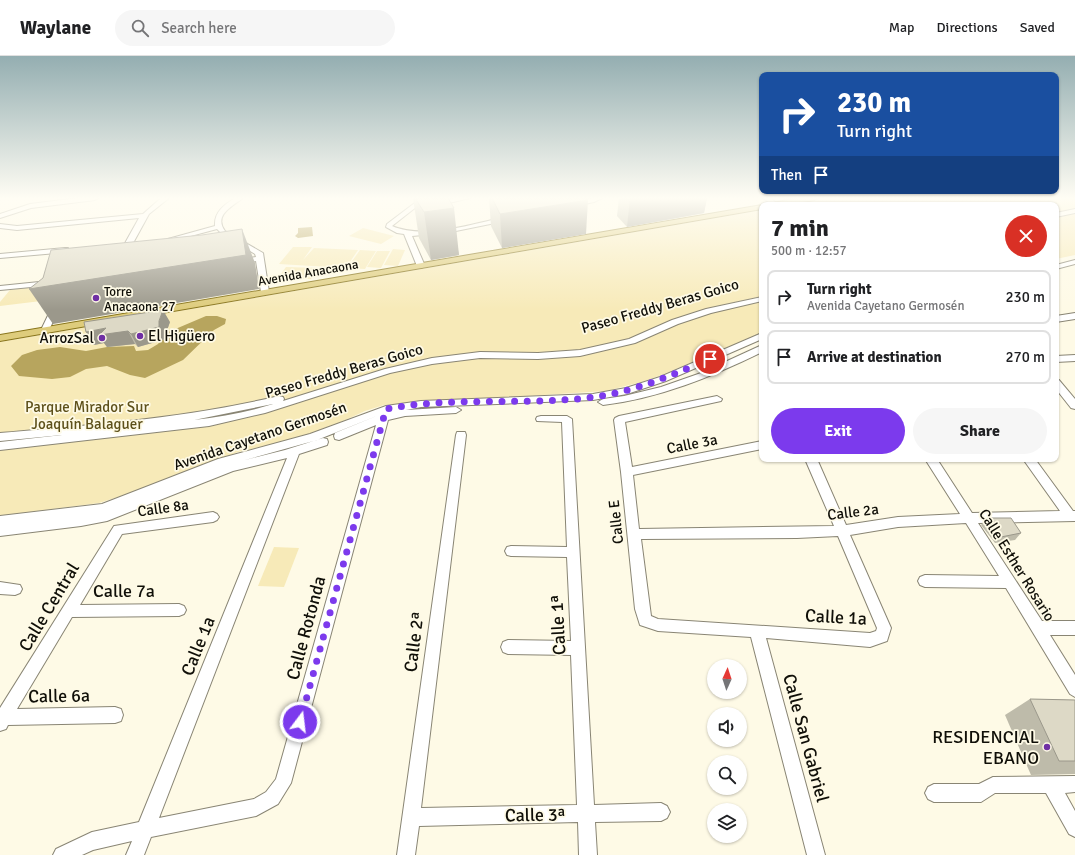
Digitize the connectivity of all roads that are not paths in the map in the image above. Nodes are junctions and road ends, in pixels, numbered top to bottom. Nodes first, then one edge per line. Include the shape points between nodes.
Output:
1 (133, 235) edge
2 (190, 235) edge
3 (229, 235) edge
4 (408, 235) edge
5 (599, 235) edge
6 (162, 241) edge
7 (128, 245) edge
8 (77, 250) edge
9 (0, 256) edge
10 (1075, 257) edge
11 (260, 258) junction
12 (1059, 260) edge
13 (1075, 262) edge
14 (233, 263) edge
15 (421, 266) junction
16 (1059, 266) edge
17 (54, 282) edge
18 (0, 288) edge
19 (265, 292) junction
20 (759, 294) edge
21 (759, 300) edge
22 (59, 302) edge
23 (1075, 316) edge
24 (1059, 319) edge
25 (45, 330) junction
26 (759, 337) edge
27 (0, 338) edge
28 (759, 349) edge
29 (1075, 358) edge
30 (1059, 359) edge
31 (1059, 386) edge
32 (717, 399) dead end
33 (1073, 402) edge
34 (385, 413) junction
35 (540, 419) dead end
36 (461, 434) dead end
37 (0, 438) edge
38 (0, 446) edge
39 (759, 446) edge
40 (295, 451) junction
41 (812, 462) edge
42 (933, 462) edge
43 (1031, 462) edge
44 (627, 472) junction
45 (1072, 516) edge
46 (212, 517) dead end
47 (969, 518) junction
48 (1, 525) edge
49 (118, 530) joint
50 (842, 531) junction
51 (634, 534) junction
52 (511, 551) dead end
53 (574, 552) junction
54 (925, 581) dead end
55 (1010, 582) junction
56 (0, 588) edge
57 (15, 589) dead end
58 (69, 610) junction
59 (179, 610) dead end
60 (645, 620) joint
61 (1038, 628) junction
62 (1075, 628) edge
63 (757, 631) junction
64 (508, 647) dead end
65 (578, 648) junction
66 (1075, 689) edge
67 (115, 715) dead end
68 (2, 720) edge
69 (1075, 784) edge
70 (1051, 785) junction
71 (934, 793) dead end
72 (661, 812) dead end
73 (587, 814) junction
74 (410, 817) junction
75 (146, 828) junction
76 (1075, 828) edge
77 (62, 855) edge
78 (135, 855) edge
79 (406, 855) edge
80 (588, 855) edge
81 (816, 855) edge

1 - 7 street
2 - 6 street
3 - 11 street via 256,250
4 - 15 street
5 - 15 main road, Avenida Anacaona
8 - 9 street
10 - 12 street
11 - 14 street
11 - 19 street
13 - 16 street
15 - 19 main road, Avenida Anacaona
17 - 18 street
19 - 25 main road, Avenida Anacaona
20 - 37 street, Paseo Freddy Beras Goico via 685,311 632,333 592,344 544,349 443,352 401,360 294,394 233,410 170,420
21 - 38 street, Paseo Freddy Beras Goico via 709,311 632,340 580,353 538,356 480,355 432,360 388,371 261,412 209,422
22 - 25 street
23 - 24 street
25 - 27 main road, Avenida Anacaona
26 - 34 street, Avenida Cayetano Germosén via 663,379 608,394 542,400 421,404
28 - 34 street, Avenida Cayetano Germosén via 699,377 631,398 588,404
29 - 30 street
31 - 33 street
32 - 44 street, Calle E via 619,420
34 - 40 street, Avenida Cayetano Germosén via 322,442
34 - 48 street, Avenida Cayetano Germosén via 313,437 222,462 103,508
34 - 75 street, Calle Rotonda via 283,783 272,798 256,808
35 - 53 street, Calle 1ª via 568,419
36 - 74 street, Calle 2ª
39 - 44 street, Calle 3a
40 - 48 street, Avenida Cayetano Germosén via 231,467 107,516 81,522
40 - 75 street, Calle 1a
41 - 50 street, Calle 1a
42 - 47 street, Calle Esther Rosario
43 - 45 street
44 - 51 street, Calle E
45 - 47 street, Calle 2a
46 - 49 street, Calle 8a
47 - 50 street, Calle 2a via 898,522
47 - 55 street, Calle Esther Rosario
49 - 58 street, Calle Central
50 - 51 street, Calle 2a
50 - 63 street, Calle 1a via 884,628 882,636 870,640
51 - 60 street, Calle E
52 - 53 street
53 - 65 street, Calle 1ª
54 - 55 street
55 - 61 street, Calle Esther Rosario
56 - 57 street
58 - 59 street, Calle 7a
58 - 68 street, Calle Central
60 - 63 street, Calle 1a via 658,625
61 - 62 street
61 - 66 street, Calle Esther Rosario
63 - 81 street, Calle San Gabriel
64 - 65 street
65 - 73 street, Calle 1ª
67 - 68 street, Calle 6a
69 - 70 street
70 - 71 street via 994,785 981,794
70 - 76 street
72 - 73 street, Calle 3ª
73 - 74 street, Calle 3ª
73 - 80 street, Calle 1ª
74 - 79 street, Calle 2ª
75 - 77 street, Calle Rotonda via 92,841
75 - 78 street, Calle 1a

